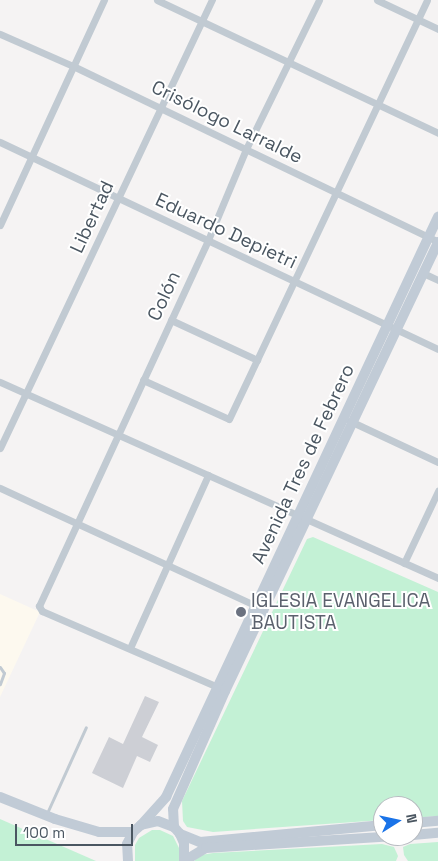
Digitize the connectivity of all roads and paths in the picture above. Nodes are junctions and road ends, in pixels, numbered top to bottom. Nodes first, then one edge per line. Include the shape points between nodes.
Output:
1 (104, 0) edge
2 (156, 0) edge
3 (212, 0) edge
4 (319, 0) edge
5 (377, 0) edge
6 (427, 0) edge
7 (418, 19) junction
8 (202, 21) junction
9 (438, 29) edge
10 (0, 34) edge
11 (290, 62) junction
12 (73, 66) junction
13 (378, 104) junction
14 (161, 109) junction
15 (438, 133) edge
16 (0, 142) edge
17 (246, 149) junction
18 (32, 158) junction
19 (335, 193) junction
20 (118, 198) junction
21 (438, 217) edge
22 (0, 225) edge
23 (208, 240) junction
24 (435, 240) edge
25 (424, 273) junction
26 (438, 280) edge
27 (294, 281) junction
28 (171, 320) junction
29 (392, 327) junction
30 (438, 349) edge
31 (257, 360) junction
32 (143, 380) junction
33 (0, 382) edge
34 (26, 394) junction
35 (344, 417) junction
36 (353, 422) junction
37 (117, 435) junction
38 (0, 448) edge
39 (438, 462) edge
40 (208, 475) junction
41 (0, 488) edge
42 (438, 491) edge
43 (301, 517) junction
44 (76, 523) junction
45 (404, 563) junction
46 (166, 565) junction
47 (438, 578) edge
48 (260, 607) junction
49 (130, 648) junction
50 (0, 667) edge
51 (0, 684) edge
52 (221, 689) junction
53 (86, 727) dead end
54 (0, 796) edge
55 (46, 815) junction
56 (438, 821) edge
57 (423, 822) edge
58 (373, 826) edge
59 (137, 828) junction
60 (177, 831) junction
61 (98, 832) junction
62 (438, 832) edge
63 (423, 834) edge
64 (373, 837) edge
65 (128, 858) edge
66 (184, 861) edge

1 - 12 street
2 - 8 street
3 - 8 street, Libertad
4 - 11 street, Colón
5 - 7 street
6 - 7 street
7 - 9 street
7 - 13 street
8 - 11 street
8 - 14 street, Libertad
10 - 12 street, Crisólogo Larralde
11 - 13 street
11 - 17 street, Colón
12 - 14 street, Crisólogo Larralde
12 - 18 street
13 - 15 street
13 - 19 street
14 - 17 street, Crisólogo Larralde
14 - 20 street, Libertad
16 - 18 street, Eduardo Depietri
17 - 19 street, Crisólogo Larralde
17 - 23 street, Colón
18 - 20 street, Eduardo Depietri
18 - 22 street
19 - 24 street, Crisólogo Larralde
19 - 27 street
20 - 23 street, Eduardo Depietri
20 - 34 street, Libertad
21 - 24 main road, Avenida Tres de Febrero
23 - 27 street, Eduardo Depietri
23 - 28 street, Colón
24 - 25 main road
24 - 29 main road, Avenida Tres de Febrero
25 - 26 street
25 - 29 main road
27 - 29 street, Eduardo Depietri
27 - 31 street
28 - 31 street
28 - 32 street, Colón
29 - 30 street, Eduardo Depietri
29 - 35 main road, Avenida Tres de Febrero
29 - 36 main road
31 - 32 street via 229,419
32 - 37 street, Colón
33 - 34 street
34 - 37 street
34 - 38 street, Libertad
35 - 36 street
35 - 43 main road, Avenida Tres de Febrero
36 - 39 street
36 - 43 main road
37 - 40 street
37 - 44 street, Colón
40 - 43 street
40 - 46 street
41 - 44 street
42 - 45 street
43 - 45 street
43 - 48 main road, Avenida Tres de Febrero
44 - 46 street
44 - 49 street, Colón via 39,606 42,611
45 - 47 street
46 - 48 street
46 - 49 street
48 - 52 main road, Avenida Tres de Febrero
49 - 52 street
50 - 51 lane via 4,673
52 - 59 main road, Avenida Tres de Febrero via 160,806
52 - 60 main road via 173,809
53 - 55 lane
54 - 55 main road
55 - 61 main road
56 - 57 main road
58 - 60 main road via 200,842
59 - 60 main road via 158,821
59 - 61 main road
59 - 65 main road
60 - 66 main road via 184,843
61 - 65 main road
62 - 63 main road
64 - 66 main road via 206,848

